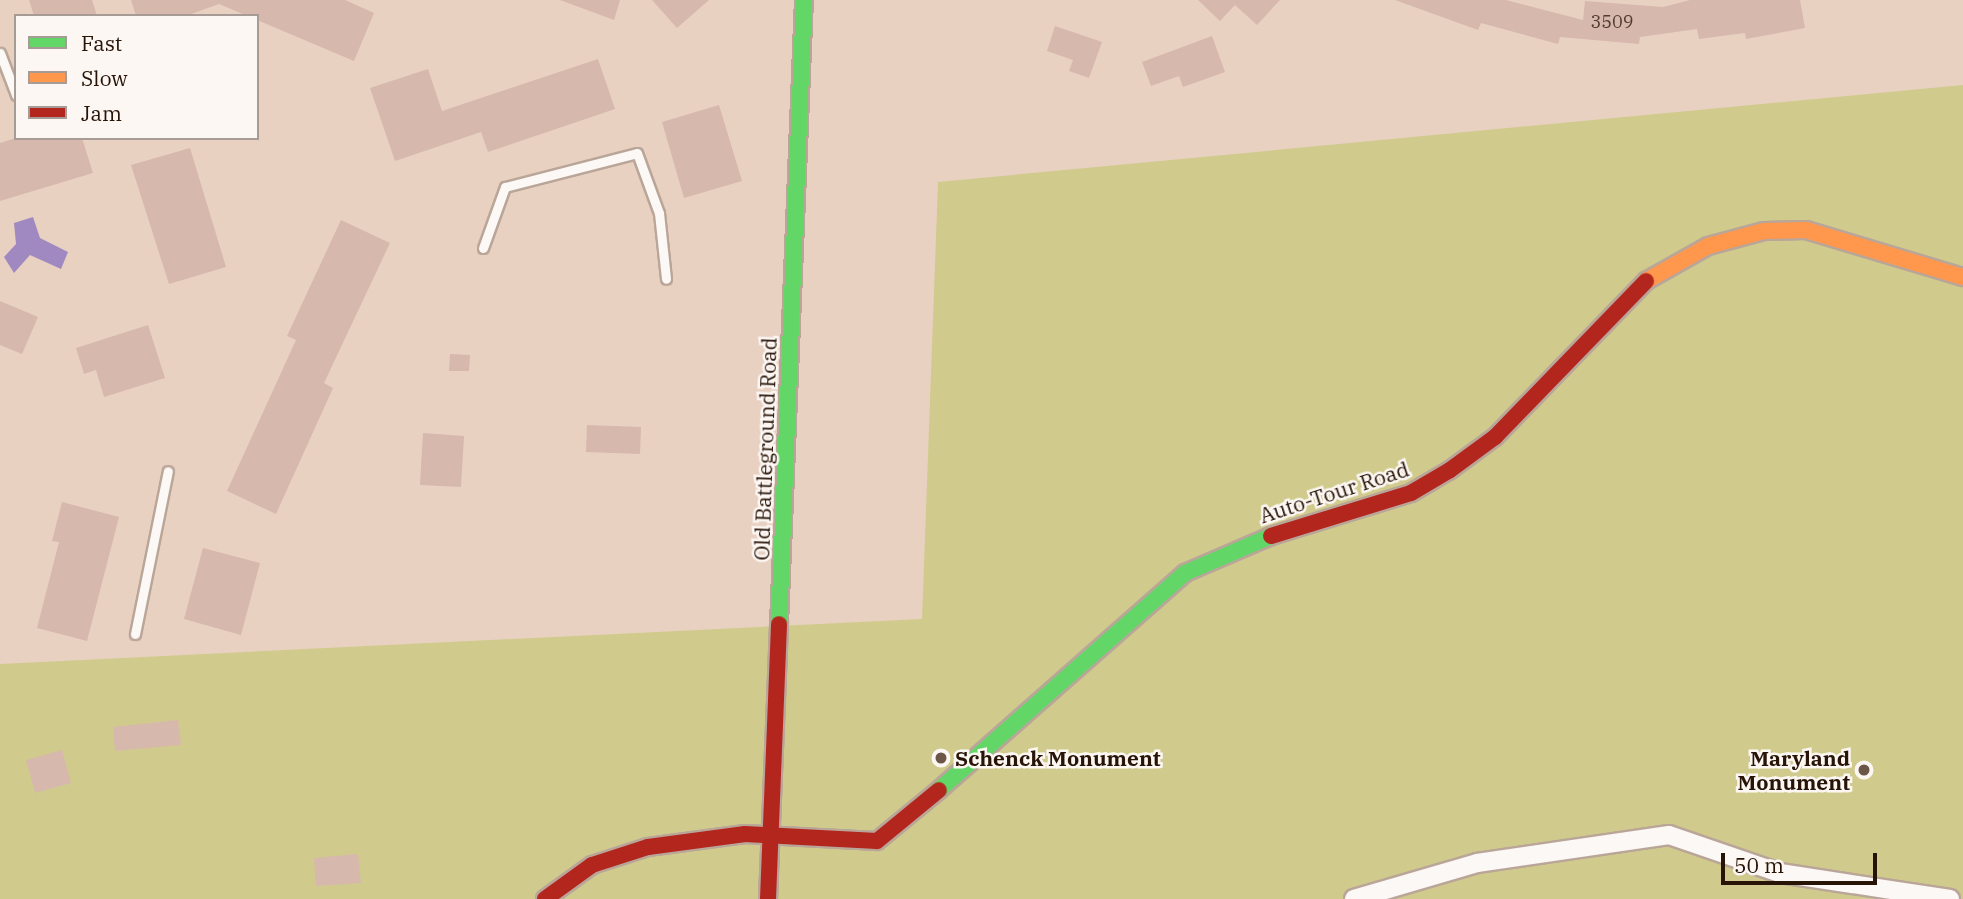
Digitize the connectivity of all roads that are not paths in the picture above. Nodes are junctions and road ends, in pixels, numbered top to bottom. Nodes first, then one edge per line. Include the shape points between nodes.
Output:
1 (804, 0) edge
2 (0, 53) edge
3 (14, 90) edge
4 (483, 248) dead end
5 (1963, 277) edge
6 (666, 279) dead end
7 (168, 471) dead end
8 (135, 634) dead end
9 (770, 836) junction
10 (545, 899) edge
11 (768, 899) edge
12 (1354, 899) edge
13 (1950, 899) edge

1 - 9 street, Old Battleground Road
2 - 3 lane
4 - 6 lane via 505,187 637,153 659,213
5 - 9 street, Auto-Tour Road via 1806,230 1708,246 1636,288 1495,436 1450,470 1411,493 1260,539 1185,573 1024,710 901,827 877,841 854,844
7 - 8 lane
9 - 10 street, Auto-Tour Road via 648,847 592,865
9 - 11 street, Old Battleground Road
12 - 13 street via 1477,863 1669,835 1780,873

